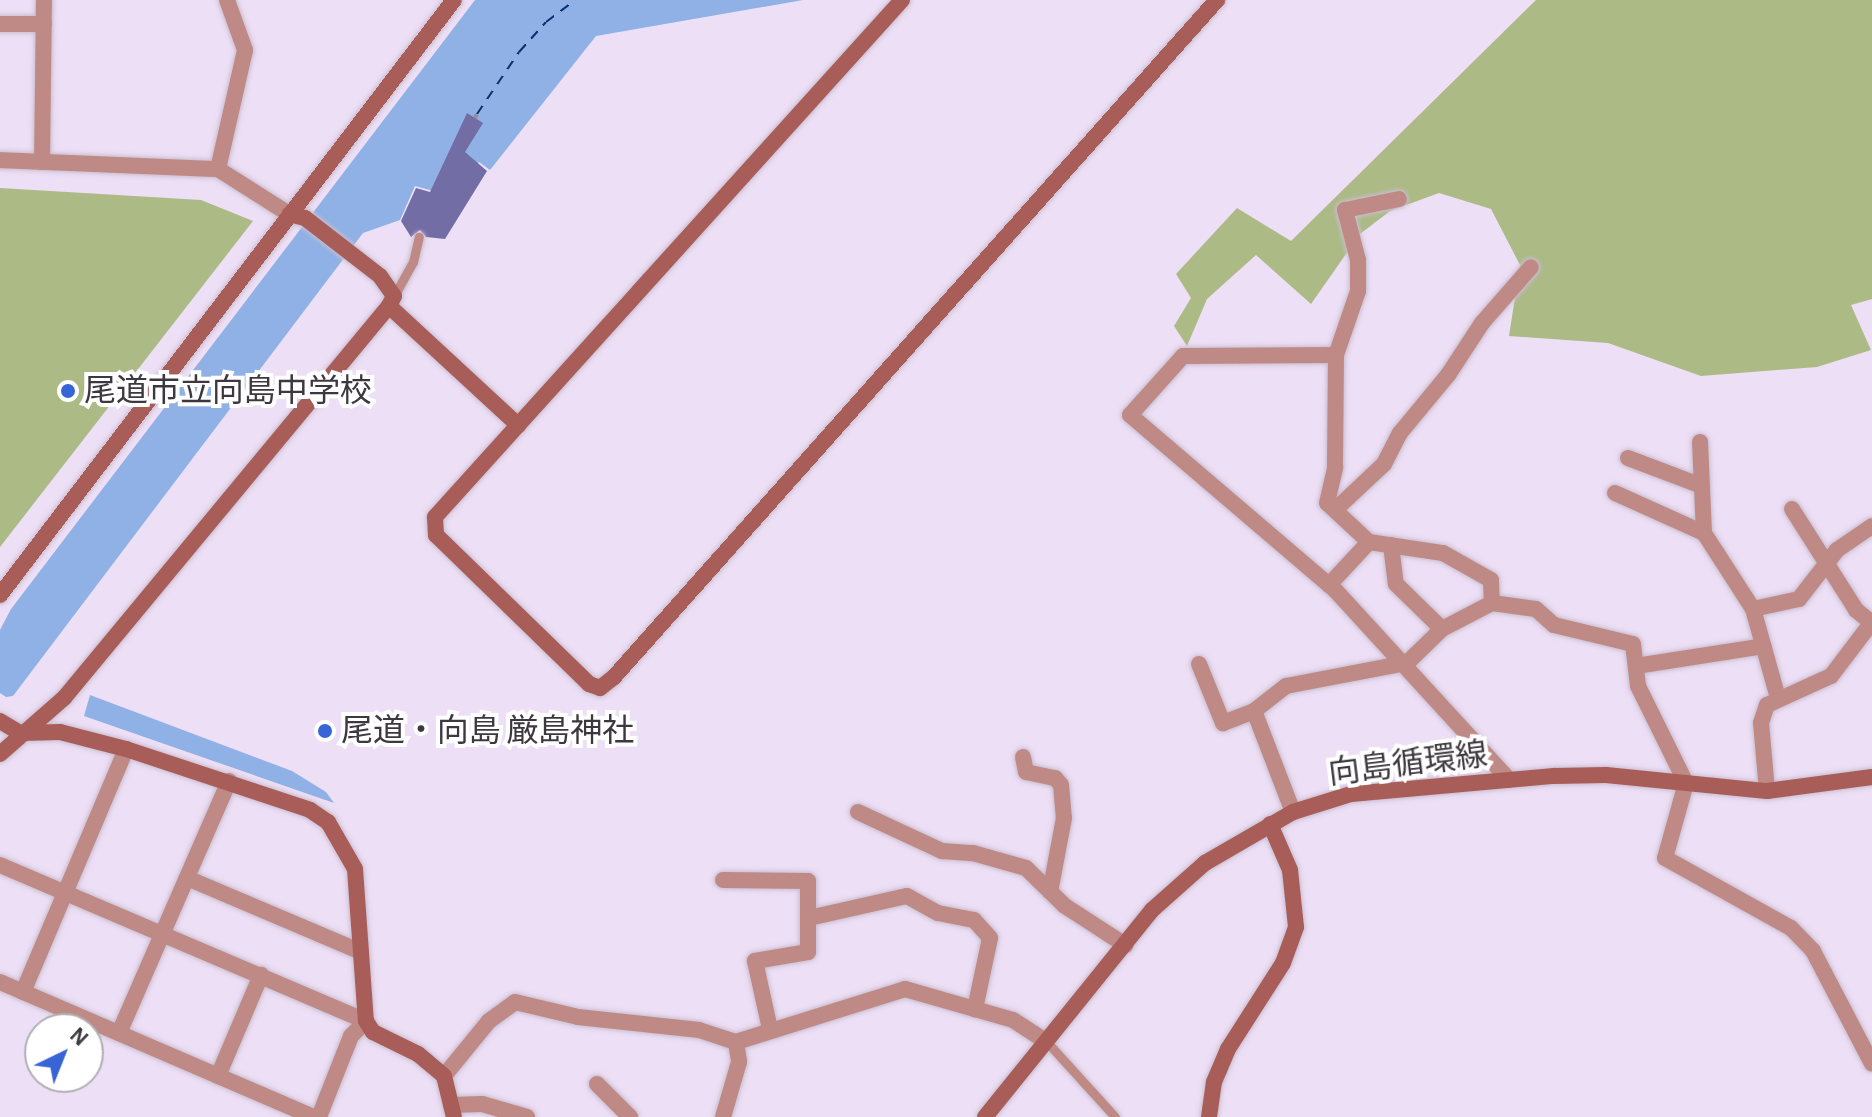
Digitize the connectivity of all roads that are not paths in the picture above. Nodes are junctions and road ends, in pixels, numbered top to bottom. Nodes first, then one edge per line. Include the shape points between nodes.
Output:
1 (44, 0) edge
2 (227, 0) edge
3 (454, 0) edge
4 (902, 0) edge
5 (1217, 0) edge
6 (0, 24) edge
7 (44, 24) junction
8 (0, 160) edge
9 (42, 162) junction
10 (218, 169) junction
11 (1399, 199) dead end
12 (297, 216) junction
13 (419, 237) dead end
14 (1531, 267) dead end
15 (391, 301) junction
16 (1336, 355) junction
17 (518, 425) junction
18 (1700, 442) dead end
19 (1628, 458) dead end
20 (1702, 486) junction
21 (1615, 493) dead end
22 (1792, 509) dead end
23 (1335, 510) junction
24 (1872, 526) edge
25 (1704, 533) junction
26 (1369, 542) junction
27 (1391, 545) junction
28 (1826, 563) junction
29 (1329, 585) junction
30 (3, 586) edge
31 (1492, 603) junction
32 (1753, 609) junction
33 (1872, 622) edge
34 (1442, 629) junction
35 (1763, 646) junction
36 (1407, 663) junction
37 (1199, 664) dead end
38 (1636, 666) junction
39 (1778, 698) junction
40 (1254, 711) junction
41 (0, 721) edge
42 (20, 733) junction
43 (126, 749) junction
44 (0, 754) edge
45 (1023, 757) dead end
46 (1872, 777) edge
47 (1509, 780) junction
48 (229, 781) junction
49 (1686, 783) junction
50 (1767, 791) junction
51 (858, 812) dead end
52 (1293, 812) junction
53 (1270, 824) junction
54 (0, 865) edge
55 (187, 878) junction
56 (723, 880) dead end
57 (64, 892) junction
58 (1050, 892) junction
59 (809, 918) junction
60 (163, 932) junction
61 (1125, 945) junction
62 (361, 952) junction
63 (261, 975) junction
64 (0, 982) edge
65 (23, 992) junction
66 (975, 1009) junction
67 (366, 1021) junction
68 (770, 1029) junction
69 (119, 1033) junction
70 (736, 1042) junction
71 (1047, 1042) junction
72 (1872, 1064) edge
73 (218, 1076) junction
74 (444, 1076) junction
75 (597, 1084) dead end
76 (452, 1111) edge
77 (316, 1117) edge
78 (527, 1117) edge
79 (630, 1117) edge
80 (723, 1117) edge
81 (985, 1117) edge
82 (1115, 1117) edge
83 (1209, 1117) edge

1 - 7 street
2 - 10 street via 245,50
3 - 12 street
4 - 17 street
5 - 17 street via 600,688 589,684 436,535 435,517
6 - 7 street
7 - 9 street
8 - 9 street
9 - 10 street
10 - 12 street
11 - 16 street via 1345,210 1358,260 1358,291
12 - 15 street via 353,252
12 - 30 street
13 - 15 lane via 413,262
14 - 23 street via 1482,323 1400,433 1384,464
15 - 17 street
15 - 42 street via 64,698
16 - 23 street via 1335,467 1327,503
16 - 29 street via 1183,356 1130,415
18 - 20 street
19 - 20 street
20 - 25 street
21 - 25 street
22 - 28 street
23 - 26 street
24 - 28 street
25 - 32 street
26 - 27 street
26 - 29 street
27 - 31 street via 1443,553 1491,580
27 - 34 street via 1396,584
28 - 32 street via 1799,599
28 - 33 street via 1856,610
29 - 36 street
31 - 34 street
31 - 38 street via 1536,609 1554,625 1633,644
32 - 35 street
33 - 39 street via 1831,676
34 - 36 street
35 - 38 street
35 - 39 street
36 - 40 street via 1286,686
36 - 47 street
37 - 40 street via 1223,723
38 - 49 street via 1638,686
39 - 50 street via 1767,705 1761,723
40 - 52 street
41 - 42 street
42 - 43 street via 60,732
42 - 44 street
43 - 48 street
43 - 57 street
45 - 58 street via 1026,772 1055,778 1061,785 1064,818
46 - 50 street, 向島循環線
47 - 49 street, 向島循環線 via 1606,775
47 - 52 street, 向島循環線 via 1351,794
48 - 55 street
48 - 62 street via 328,822 355,869
49 - 50 street, 向島循環線
49 - 72 street via 1665,858 1791,928 1813,951
51 - 58 street via 942,851 973,853 1026,868
52 - 53 street, 向島循環線
53 - 61 street, 向島循環線 via 1181,881
53 - 83 street via 1290,870 1296,927 1283,963 1228,1049 1214,1082
54 - 57 street
55 - 60 street
55 - 62 street
56 - 59 street via 808,881
57 - 60 street
57 - 65 street
58 - 61 street
59 - 66 street via 907,896 938,913 974,920 990,938
59 - 68 street via 808,952 755,961
60 - 63 street
60 - 69 street
61 - 71 street, 向島循環線
62 - 67 street
63 - 67 street
63 - 73 street
64 - 65 street
65 - 69 street
66 - 68 street via 905,989
66 - 71 street via 1013,1020
67 - 74 street via 373,1032 418,1054
67 - 77 street via 351,1036
68 - 70 street
69 - 73 street
70 - 74 street via 699,1030 578,1017 515,1002 489,1021
70 - 80 street via 739,1062
71 - 81 street, 向島循環線
71 - 82 lane
73 - 77 street
74 - 76 street
75 - 79 street
76 - 78 street via 482,1104

